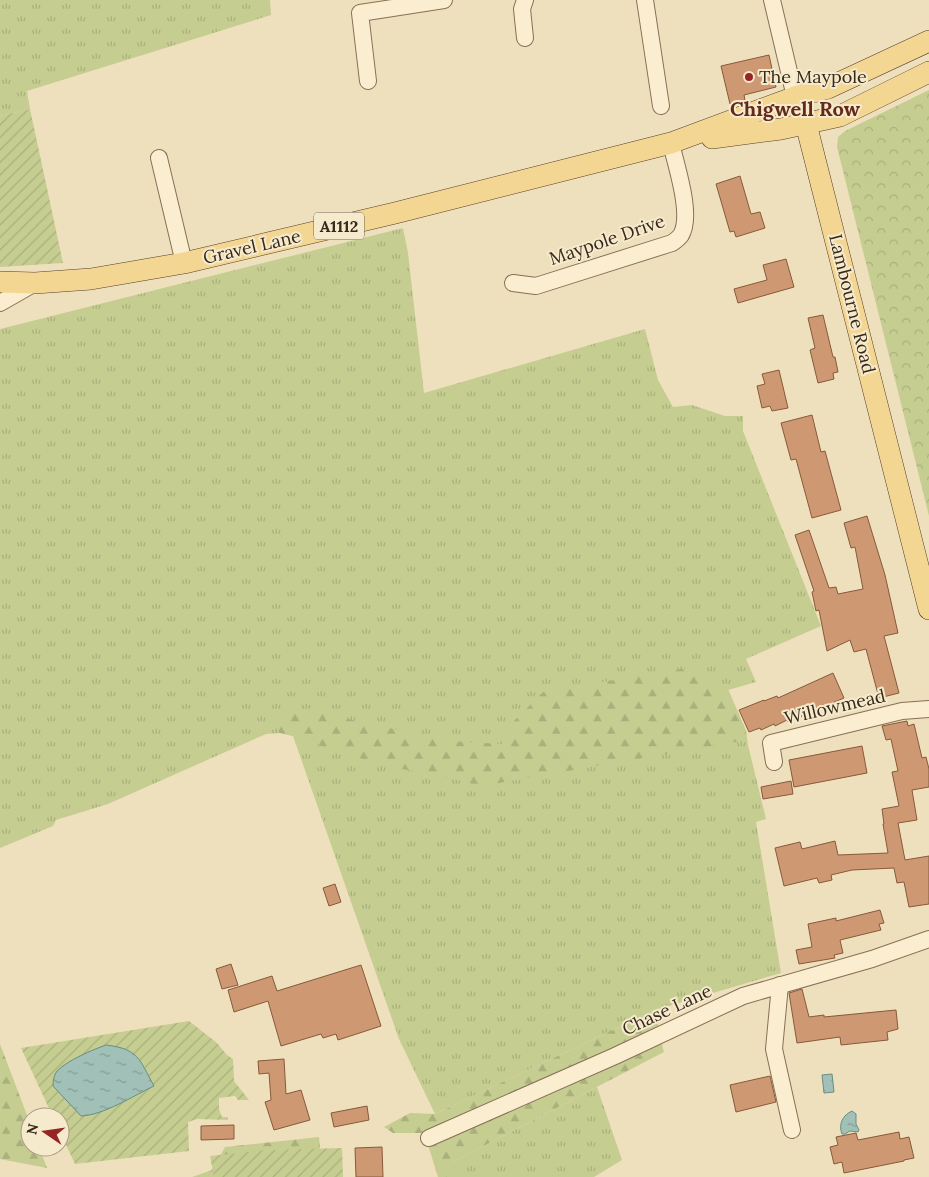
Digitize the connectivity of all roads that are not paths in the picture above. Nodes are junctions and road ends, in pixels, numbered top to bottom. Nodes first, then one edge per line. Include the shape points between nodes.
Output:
1 (444, 0) edge
2 (525, 0) edge
3 (644, 0) edge
4 (772, 0) edge
5 (359, 6) edge
6 (525, 38) dead end
7 (929, 41) edge
8 (929, 63) edge
9 (929, 72) edge
10 (368, 81) dead end
11 (796, 97) junction
12 (661, 106) dead end
13 (806, 124) junction
14 (673, 143) junction
15 (159, 158) dead end
16 (184, 263) junction
17 (0, 282) edge
18 (35, 283) junction
19 (513, 283) dead end
20 (0, 303) edge
21 (929, 610) edge
22 (929, 709) edge
23 (774, 762) dead end
24 (929, 939) edge
25 (780, 985) junction
26 (792, 1130) dead end
27 (429, 1138) dead end

1 - 5 street
2 - 6 street via 522,9
3 - 12 street
4 - 11 street, Lambourne Road
5 - 10 street
7 - 11 main road, A1112 via 828,88
8 - 11 main road via 821,108
9 - 13 main road, A1112 via 840,116
11 - 13 main road, Lambourne Road
11 - 14 main road, Gravel Lane / A1112
13 - 14 main road, Gravel Lane / A1112
13 - 21 main road, Lambourne Road
14 - 16 main road, Gravel Lane / A1112
14 - 19 street, Maypole Drive via 686,212 685,224 672,243 536,286
15 - 16 street
16 - 18 main road, Gravel Lane / A1112 via 91,279
17 - 18 main road, Gravel Lane / A1112
18 - 20 street
22 - 23 street, Willowmead via 902,711 770,743
24 - 25 street, Chase Lane
25 - 26 street via 774,1049
25 - 27 street, Chase Lane via 743,996

